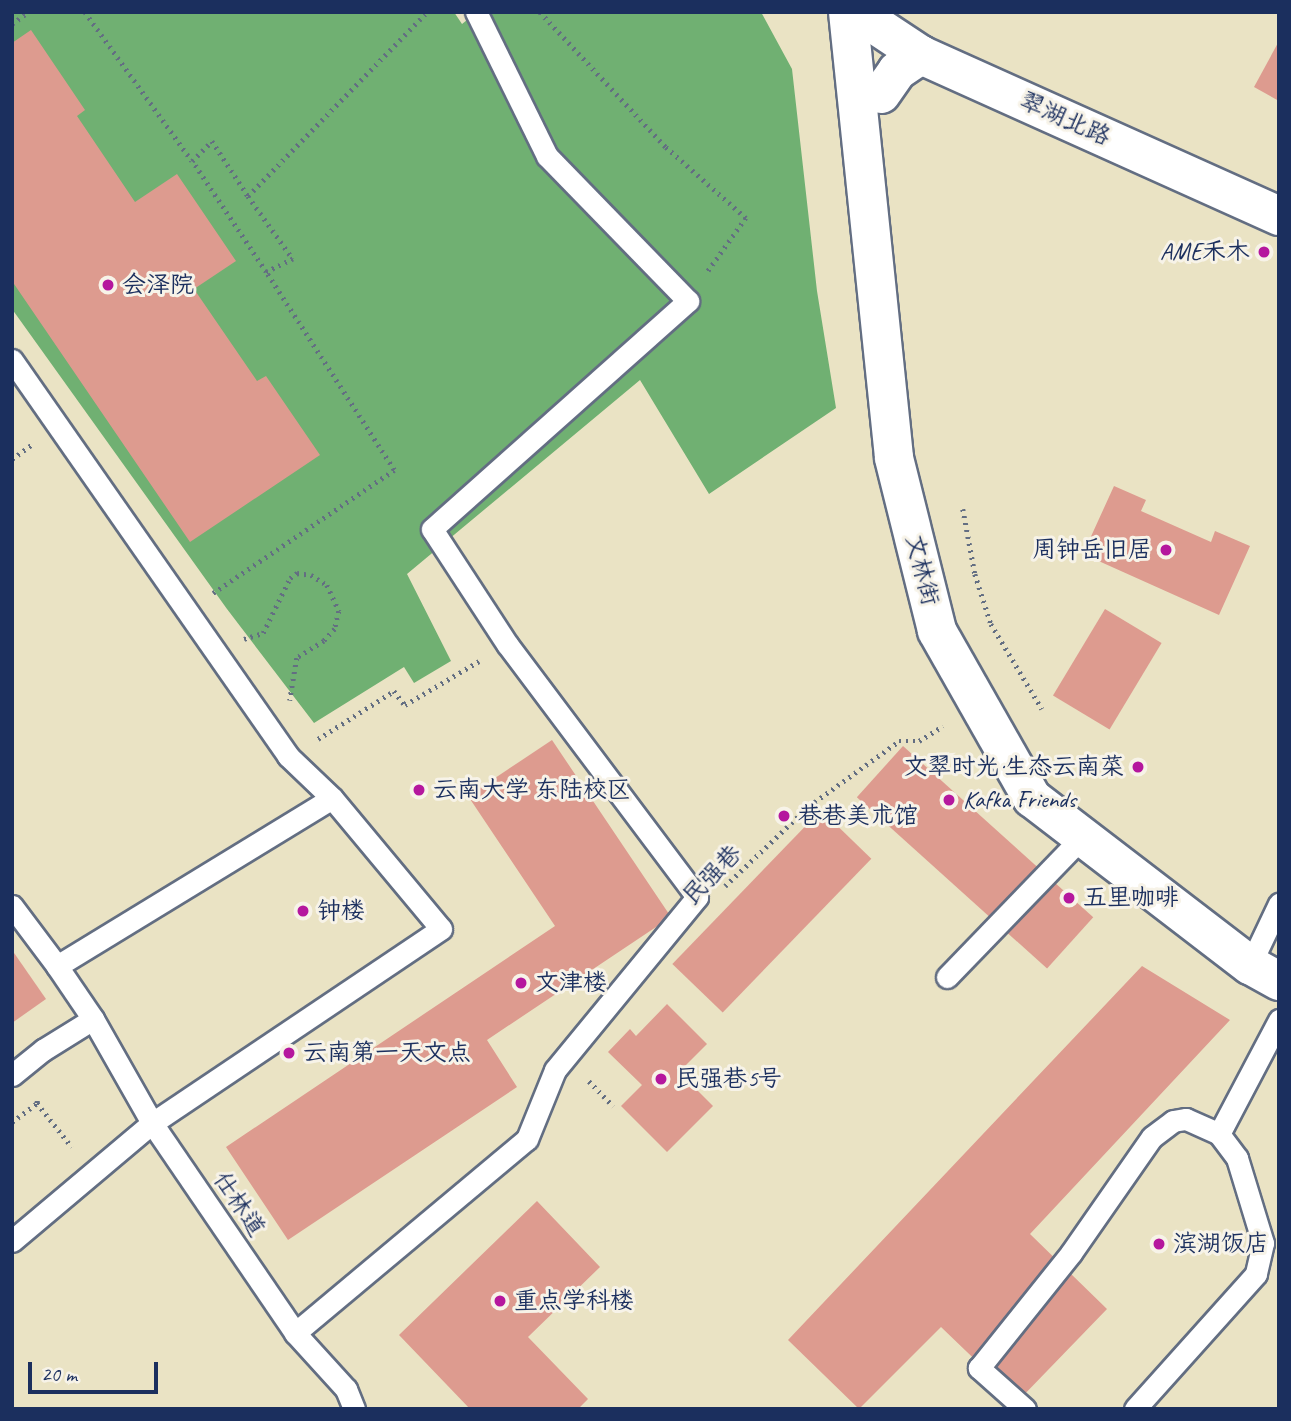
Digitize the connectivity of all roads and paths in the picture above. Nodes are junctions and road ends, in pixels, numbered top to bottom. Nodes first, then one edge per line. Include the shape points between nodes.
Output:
1 (29, 12) edge
2 (85, 12) edge
3 (427, 12) edge
4 (476, 12) edge
5 (540, 12) edge
6 (860, 16) edge
7 (12, 24) edge
8 (921, 55) junction
9 (881, 94) junction
10 (192, 161) junction
11 (248, 196) junction
12 (1279, 216) edge
13 (267, 272) junction
14 (688, 301) junction
15 (12, 360) edge
16 (963, 509) dead end
17 (189, 610) junction
18 (507, 644) junction
19 (219, 652) junction
20 (289, 703) dead end
21 (1042, 709) dead end
22 (947, 724) dead end
23 (288, 756) junction
24 (332, 798) junction
25 (1082, 837) junction
26 (716, 896) dead end
27 (1279, 904) edge
28 (12, 906) edge
29 (1267, 959) edge
30 (57, 966) junction
31 (947, 977) dead end
32 (93, 1019) junction
33 (1279, 1020) edge
34 (583, 1069) dead end
35 (12, 1075) edge
36 (37, 1103) dead end
37 (613, 1105) dead end
38 (152, 1123) junction
39 (1219, 1134) junction
40 (72, 1147) dead end
41 (12, 1241) edge
42 (295, 1333) junction
43 (354, 1409) edge
44 (1025, 1409) edge
45 (1135, 1409) edge

1 - 7 path
2 - 10 path
3 - 11 path
4 - 14 lane via 547,156
5 - 14 path via 666,147 746,218
6 - 8 street, 翠湖北路
6 - 9 street, 文林街
6 - 25 street, 文林街 via 894,458 937,631 1032,798
8 - 9 street via 897,71
8 - 12 street, 翠湖北路
9 - 29 street, 文林街 via 917,452 958,620 1053,784
10 - 11 path via 212,141
10 - 13 path
11 - 13 path via 293,259
13 - 17 path via 394,470
14 - 18 lane via 432,529
15 - 17 lane
16 - 21 path via 975,575 991,624
17 - 19 lane
18 - 23 path via 405,705 394,691
18 - 42 lane via 697,897 555,1070 527,1139
19 - 20 path via 263,633 290,578 297,573 327,585 339,611 335,629 297,658
19 - 23 lane
22 - 26 path, 民强巷 via 919,741 899,741 809,806
23 - 24 lane
24 - 30 lane
24 - 38 lane via 442,929
25 - 29 street, 文林街
25 - 31 lane
27 - 29 lane
28 - 30 lane, 仕林道
30 - 32 lane, 仕林道
32 - 35 lane via 43,1049
32 - 38 lane, 仕林道
33 - 39 lane
34 - 37 path
36 - 40 path
38 - 41 lane
38 - 42 lane, 仕林道
39 - 44 lane via 1186,1119 1173,1121 1152,1137 979,1368
39 - 45 lane via 1237,1158 1263,1243 1256,1274
42 - 43 lane, 仕林道 via 346,1389

